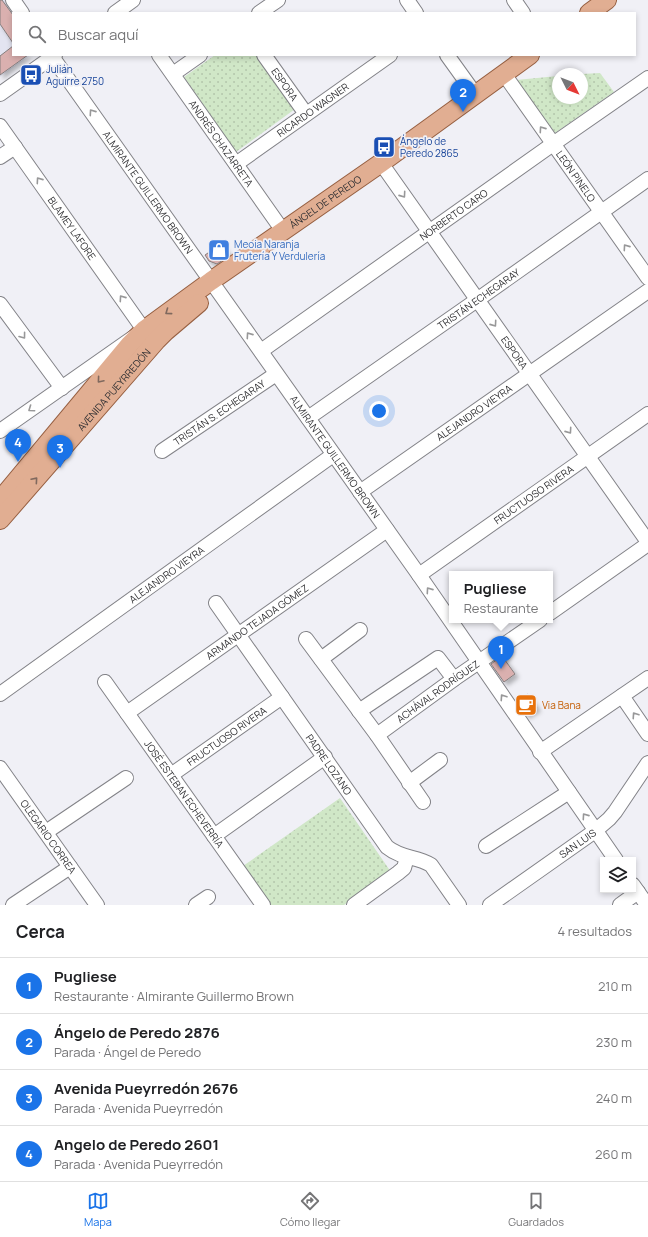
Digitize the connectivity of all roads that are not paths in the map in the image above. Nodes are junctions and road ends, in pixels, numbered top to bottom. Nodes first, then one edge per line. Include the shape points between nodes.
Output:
1 (13, 0) edge
2 (278, 0) edge
3 (407, 0) edge
4 (514, 0) edge
5 (607, 0) edge
6 (21, 12) edge
7 (260, 12) edge
8 (415, 12) edge
9 (522, 12) edge
10 (589, 12) edge
11 (53, 56) edge
12 (160, 56) edge
13 (199, 56) edge
14 (265, 56) edge
15 (389, 56) edge
16 (448, 56) edge
17 (529, 56) edge
18 (173, 74) junction
19 (504, 74) junction
20 (648, 78) edge
21 (0, 94) edge
22 (475, 94) junction
23 (306, 114) junction
24 (0, 126) edge
25 (553, 144) junction
26 (15, 147) junction
27 (0, 157) edge
28 (381, 163) junction
29 (236, 164) junction
30 (648, 179) edge
31 (601, 212) junction
32 (283, 231) junction
33 (430, 233) junction
34 (648, 278) edge
35 (211, 281) junction
36 (648, 291) edge
37 (477, 300) junction
38 (0, 304) edge
39 (144, 330) junction
40 (261, 351) junction
41 (276, 374) junction
42 (529, 374) junction
43 (62, 388) junction
44 (648, 414) edge
45 (308, 418) junction
46 (0, 431) edge
47 (162, 451) dead end
48 (333, 455) junction
49 (587, 457) junction
50 (360, 492) junction
51 (6, 494) edge
52 (0, 520) edge
53 (387, 530) junction
54 (648, 543) edge
55 (419, 575) junction
56 (216, 603) dead end
57 (553, 611) edge
58 (449, 619) edge
59 (452, 623) edge
60 (536, 623) edge
61 (360, 630) dead end
62 (238, 634) junction
63 (306, 639) dead end
64 (321, 659) junction
65 (479, 663) junction
66 (648, 678) edge
67 (454, 679) junction
68 (105, 682) dead end
69 (0, 694) edge
70 (622, 696) junction
71 (282, 697) junction
72 (127, 712) junction
73 (359, 712) junction
74 (648, 734) edge
75 (377, 735) junction
76 (540, 752) junction
77 (325, 757) junction
78 (440, 760) dead end
79 (648, 763) edge
80 (0, 768) edge
81 (171, 775) junction
82 (126, 778) dead end
83 (409, 782) junction
84 (568, 792) junction
85 (422, 802) dead end
86 (595, 831) junction
87 (46, 832) junction
88 (214, 836) junction
89 (486, 846) dead end
90 (407, 857) junction
91 (614, 857) edge
92 (70, 867) junction
93 (636, 889) edge
94 (632, 893) edge
95 (208, 897) dead end
96 (13, 905) edge
97 (96, 905) edge
98 (196, 905) edge
99 (264, 905) edge
100 (354, 905) edge
101 (459, 905) edge
102 (490, 905) edge
103 (620, 905) edge
104 (647, 905) edge

1 - 6 street
2 - 7 street
3 - 8 street
4 - 9 street
5 - 10 main road
11 - 21 street
35 -> 11 street, ALMIRANTE GUILLERMO BROWN
12 - 18 street, ANDRÉS CHAZARRETA
13 - 18 street
14 - 23 street, ESPORA
15 - 23 street, RICARDO WAGNER
16 - 22 street
17 - 19 main road, ÁNGEL DE PEREDO
18 - 29 street, ANDRÉS CHAZARRETA
19 - 22 main road, ÁNGEL DE PEREDO
25 -> 19 street, LEÓN PINELO
20 - 25 street, NORBERTO CARO
22 - 28 main road, ÁNGEL DE PEREDO
23 - 29 street, RICARDO WAGNER
24 - 26 street, BLAMEY LAFORE
25 - 31 street, LEÓN PINELO
25 - 33 street, NORBERTO CARO
26 - 27 street
39 -> 26 street, BLAMEY LAFORE
28 - 32 main road, ÁNGEL DE PEREDO
28 -> 33 street, ESPORA
29 - 32 street, ANDRÉS CHAZARRETA
30 - 31 street, TRISTÁN ECHEGARAY
34 -> 31 street, LEÓN PINELO
31 - 37 street, TRISTÁN ECHEGARAY
32 - 35 main road, ÁNGEL DE PEREDO
33 - 37 street, ESPORA
33 - 40 street, NORBERTO CARO
35 -> 39 main road, ÁNGEL DE PEREDO
40 -> 35 street, ALMIRANTE GUILLERMO BROWN
51 -> 35 main road, AVENIDA PUEYRREDÓN via 166,331 206,298
36 - 42 street, ALEJANDRO VIEYRA
37 -> 42 street, ESPORA
37 - 45 street, TRISTÁN ECHEGARAY
38 -> 43 street
39 - 43 street, ÁNGEL DE PEREDO
39 -> 51 main road, AVENIDA PUEYRREDÓN
40 - 41 street, ALMIRANTE GUILLERMO BROWN
41 - 45 street, ALMIRANTE GUILLERMO BROWN
41 - 47 street, TRISTÁN S. ECHEGARAY
42 -> 49 street, ESPORA
42 - 50 street, ALEJANDRO VIEYRA
43 -> 46 street, ÁNGEL DE PEREDO
44 - 49 street, FRUCTUOSO RIVERA
45 - 48 street, ALMIRANTE GUILLERMO BROWN
48 - 50 street, ALMIRANTE GUILLERMO BROWN
48 - 69 street, ALEJANDRO VIEYRA
49 - 54 street, ESPORA
49 - 55 street, FRUCTUOSO RIVERA
50 - 53 street, ALMIRANTE GUILLERMO BROWN
51 - 52 main road, AVENIDA PUEYRREDÓN
53 - 55 street, ALMIRANTE GUILLERMO BROWN
53 - 62 street, ARMANDO TEJADA GÓMEZ
54 - 57 street
58 -> 55 street, ALMIRANTE GUILLERMO BROWN
56 - 62 street, PADRE LOZANO
65 -> 59 street, ALMIRANTE GUILLERMO BROWN
60 - 65 street, ACHÁVAL RODRÍGUEZ
61 - 64 street
62 - 71 street, PADRE LOZANO
62 - 72 street, ARMANDO TEJADA GÓMEZ
63 - 64 street
64 - 73 street
65 - 67 street, ACHÁVAL RODRÍGUEZ
76 -> 65 street, ALMIRANTE GUILLERMO BROWN
66 - 70 street
67 - 73 street via 438,658
67 - 75 street, ACHÁVAL RODRÍGUEZ
68 - 72 street, JOSÉ ESTEBAN ECHEVERRÍA
74 -> 70 street
70 - 76 street
71 - 77 street, PADRE LOZANO
71 - 81 street, FRUCTUOSO RIVERA
72 - 81 street, JOSÉ ESTEBAN ECHEVERRÍA
73 - 75 street
75 - 83 street
76 - 84 street, ALMIRANTE GUILLERMO BROWN
77 - 88 street
77 - 90 street, PADRE LOZANO via 387,847
78 - 83 street
79 - 86 street, SAN LUIS via 615,812
80 - 87 street, OLEGARIO CORREA
81 - 88 street, JOSÉ ESTEBAN ECHEVERRÍA
82 - 87 street
83 - 85 street
86 -> 84 street, ALMIRANTE GUILLERMO BROWN
84 - 89 street
86 - 91 street, ALMIRANTE GUILLERMO BROWN
86 - 102 street, SAN LUIS
87 - 92 street, OLEGARIO CORREA
88 - 99 street, JOSÉ ESTEBAN ECHEVERRÍA
90 - 100 street via 404,868
90 - 101 street, PADRE LOZANO via 431,865
92 - 96 street
92 - 97 street, OLEGARIO CORREA
93 - 104 street
94 - 103 street
95 - 98 street

